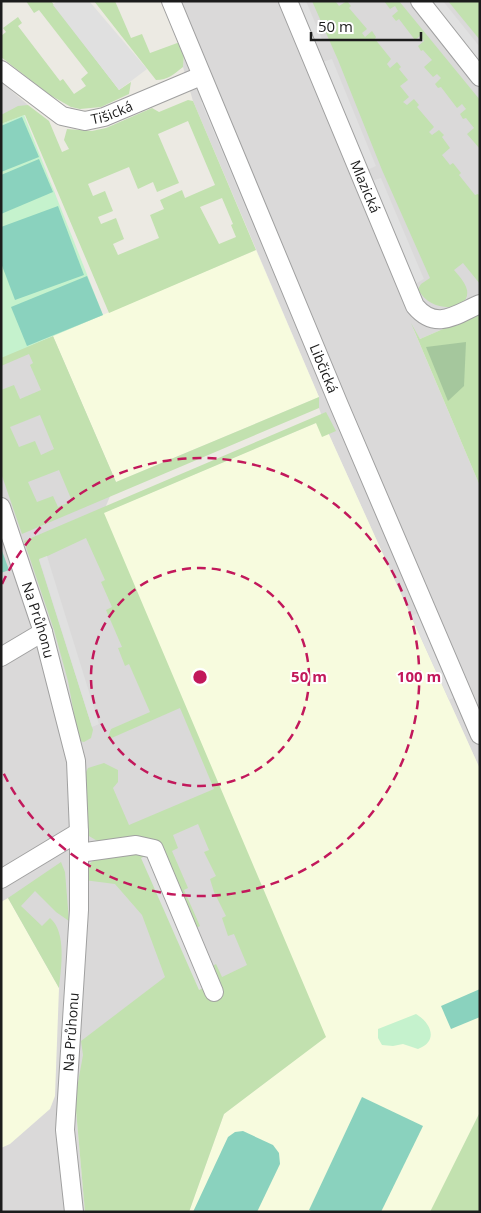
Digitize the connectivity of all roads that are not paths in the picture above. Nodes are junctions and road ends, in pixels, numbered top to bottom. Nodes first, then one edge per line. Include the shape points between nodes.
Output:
1 (171, 1) edge
2 (288, 1) edge
3 (420, 1) edge
4 (1, 70) edge
5 (201, 76) junction
6 (480, 77) edge
7 (480, 304) edge
8 (1, 507) edge
9 (44, 632) junction
10 (1, 657) edge
11 (480, 735) edge
12 (79, 832) junction
13 (79, 852) junction
14 (1, 879) edge
15 (214, 992) dead end
16 (74, 1212) edge

1 - 5 street, Libčická
2 - 7 street, Mlazická via 415,306 434,320
3 - 6 street
4 - 5 street, Tišická via 62,116 86,121
5 - 11 street, Libčická
8 - 9 street, Na Průhonu
9 - 10 street
9 - 12 street, Na Průhonu via 76,761
12 - 13 street, Na Průhonu
12 - 14 street
13 - 15 street via 136,846 154,849
13 - 16 street, Na Průhonu via 79,910 64,1130

